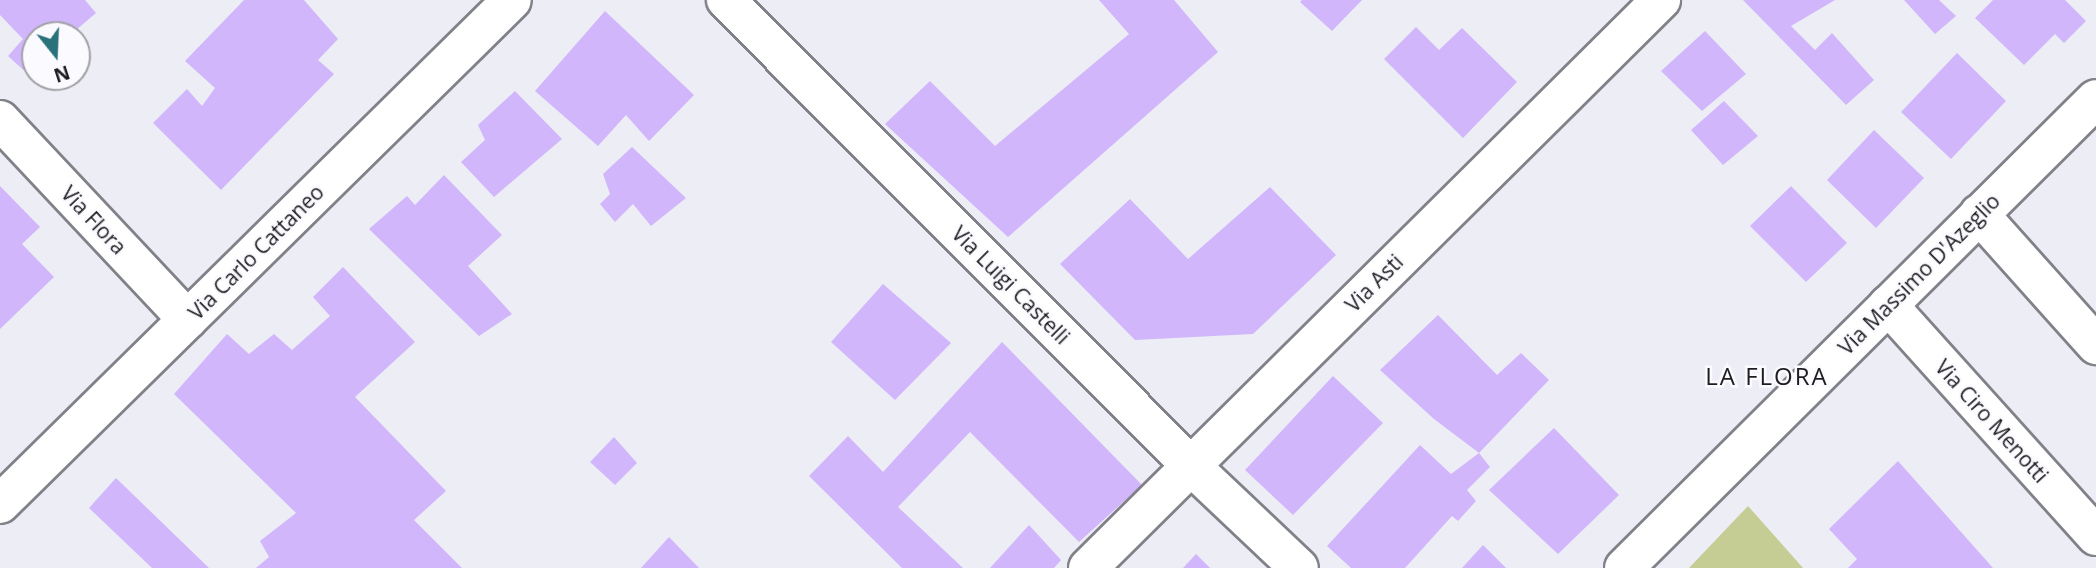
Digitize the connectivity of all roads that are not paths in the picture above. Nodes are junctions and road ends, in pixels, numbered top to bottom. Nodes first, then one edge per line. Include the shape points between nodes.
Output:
1 (512, 0) edge
2 (726, 0) edge
3 (1661, 0) edge
4 (2096, 99) edge
5 (0, 120) edge
6 (1979, 214) junction
7 (1888, 305) junction
8 (188, 320) junction
9 (2096, 345) edge
10 (1189, 464) junction
11 (0, 504) edge
12 (2096, 536) edge
13 (1088, 568) edge
14 (1299, 568) edge
15 (1624, 568) edge

1 - 8 street, Via Carlo Cattaneo
2 - 10 street, Via Luigi Castelli
3 - 10 street, Via Asti
4 - 6 street, Via Massimo D'Azeglio
5 - 8 street, Via Flora
6 - 7 street, Via Massimo D'Azeglio
6 - 9 street
7 - 12 street, Via Ciro Menotti
7 - 15 street, Via Massimo D'Azeglio
8 - 11 street, Via Carlo Cattaneo
10 - 13 street, Via Asti
10 - 14 street, Via Luigi Castelli

